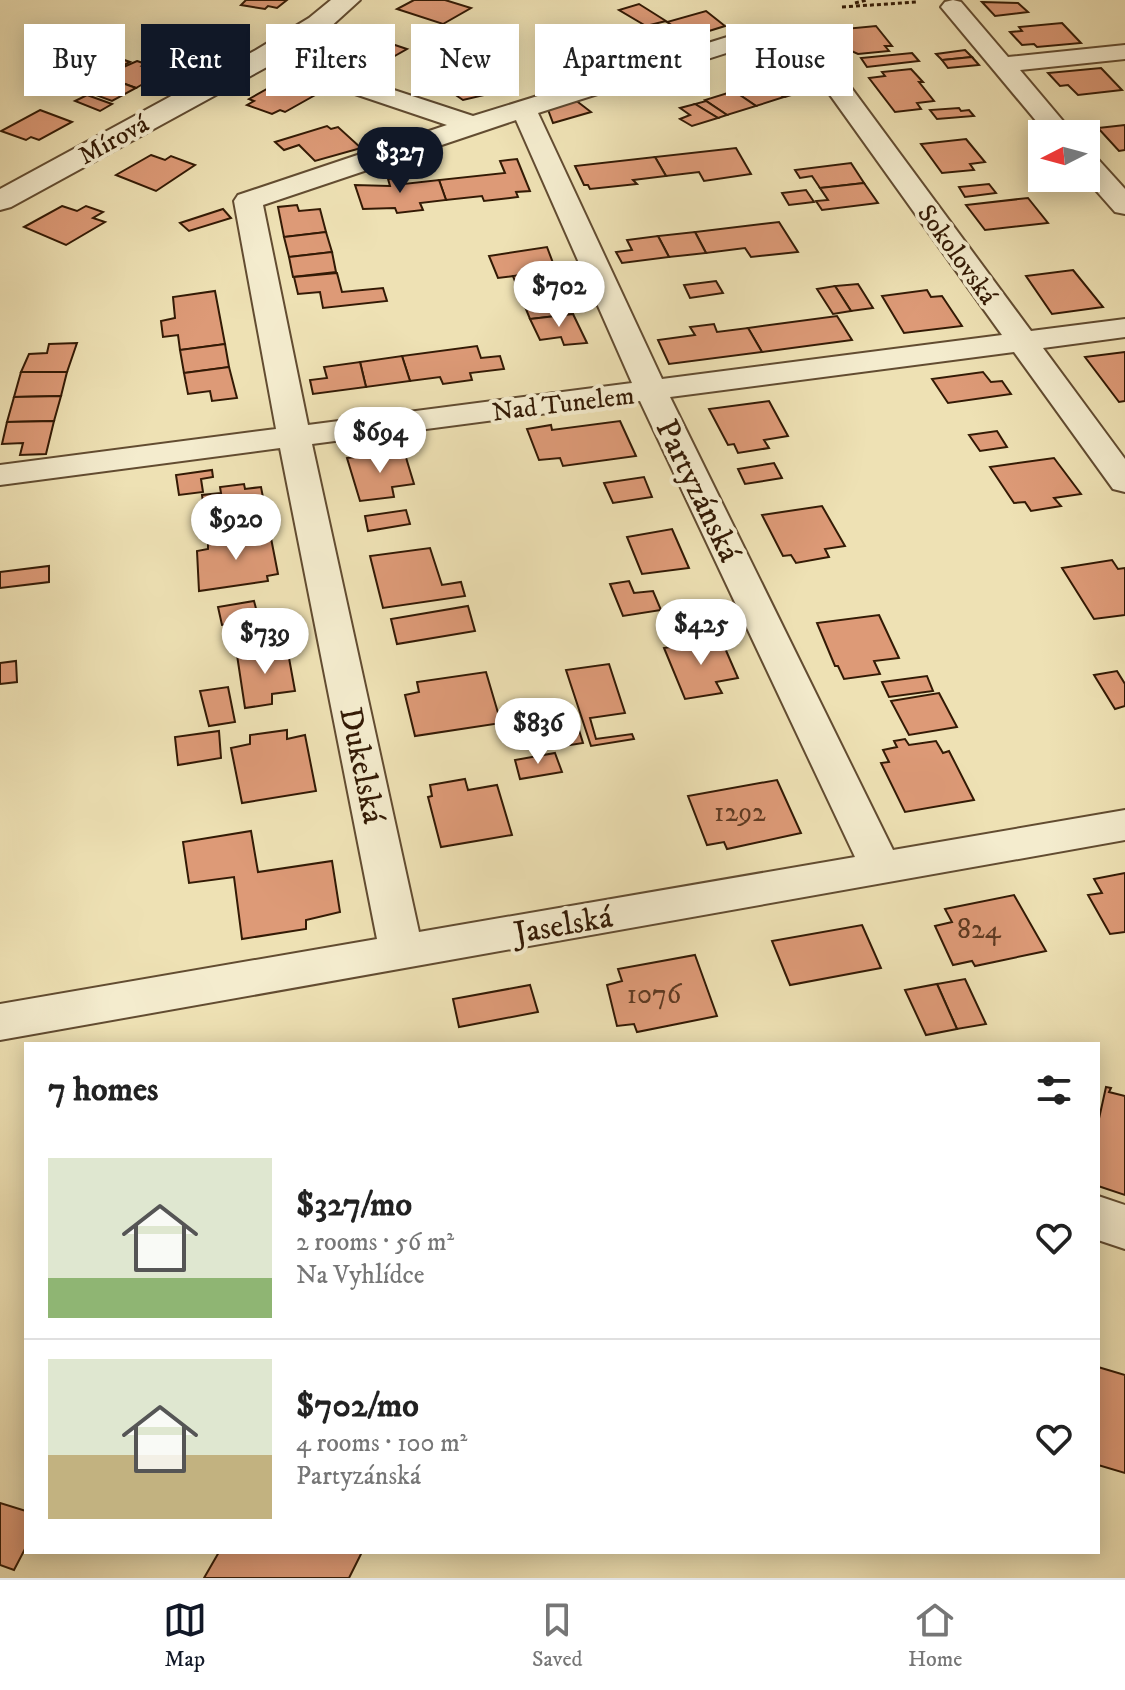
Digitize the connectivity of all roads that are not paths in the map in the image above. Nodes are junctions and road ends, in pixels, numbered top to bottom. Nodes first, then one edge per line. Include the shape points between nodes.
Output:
1 (347, 0) edge
2 (953, 7) road end
3 (318, 24) edge
4 (1125, 52) edge
5 (266, 56) edge
6 (1000, 65) junction
7 (386, 96) edge
8 (524, 110) junction
9 (1049, 120) edge
10 (473, 125) junction
11 (1100, 167) edge
12 (1125, 168) edge
13 (1100, 178) edge
14 (0, 201) edge
15 (1125, 206) edge
16 (1125, 328) edge
17 (1022, 343) junction
18 (652, 392) junction
19 (294, 438) junction
20 (0, 475) edge
21 (1125, 482) edge
22 (1125, 825) edge
23 (881, 868) junction
24 (402, 953) junction
25 (0, 1022) edge
26 (1100, 1219) edge
27 (1125, 1227) edge

1 - 3 street, Mírová
2 - 6 street
4 - 6 street
5 - 14 street, Mírová
6 - 9 street
7 - 10 street
8 - 10 street
8 - 17 street, Sokolovská via 762,34 786,33 803,40
8 - 18 street, Partyzánská
10 - 19 street, Dukelská via 248,201
11 - 12 street
13 - 15 street
16 - 17 street, Nad Tunelem
17 - 18 street, Nad Tunelem
17 - 21 street, Sokolovská
18 - 19 street, Nad Tunelem
18 - 23 street, Partyzánská
19 - 20 street, Nad Tunelem
19 - 24 street, Dukelská
22 - 23 street, Jaselská
23 - 24 street, Jaselská
24 - 25 street, Jaselská
26 - 27 street

